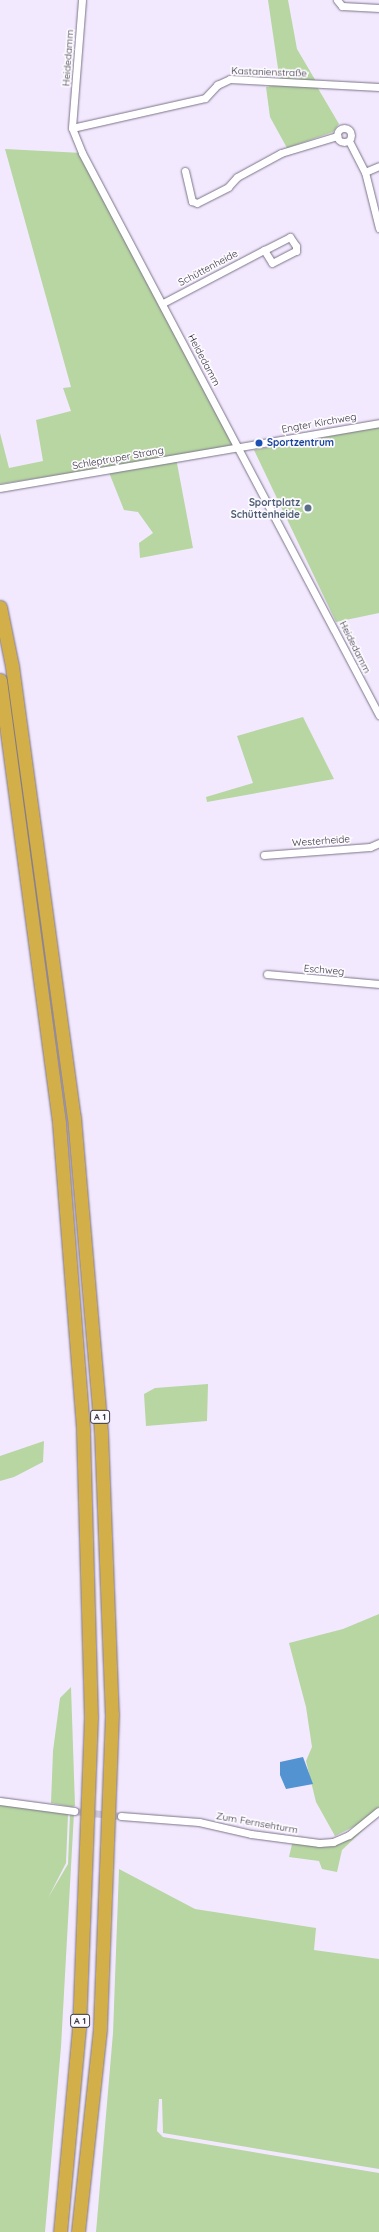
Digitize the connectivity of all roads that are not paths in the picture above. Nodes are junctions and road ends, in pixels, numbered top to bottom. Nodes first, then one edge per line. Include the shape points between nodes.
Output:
1 (82, 0) edge
2 (337, 0) edge
3 (379, 8) edge
4 (379, 87) edge
5 (72, 128) junction
6 (337, 136) junction
7 (349, 141) junction
8 (379, 166) edge
9 (185, 171) dead end
10 (365, 172) junction
11 (379, 228) edge
12 (264, 250) junction
13 (163, 303) junction
14 (379, 423) edge
15 (239, 447) junction
16 (0, 488) edge
17 (0, 607) edge
18 (0, 680) edge
19 (379, 715) edge
20 (379, 843) edge
21 (264, 855) dead end
22 (267, 974) dead end
23 (379, 984) edge
24 (0, 1801) edge
25 (74, 1811) tunnel mouth
26 (379, 1811) edge
27 (121, 1816) tunnel mouth
28 (60, 2232) edge
29 (78, 2232) edge

1 - 5 street, Heidedamm
2 - 3 street via 342,6
4 - 5 street, Kastanienstraße via 230,79 217,85 205,98
5 - 13 street, Heidedamm via 82,153
6 - 7 street via 344,143
6 - 7 street via 339,130 344,127 350,130 352,136
6 - 9 street via 282,153 237,176 228,186 197,203 192,201
7 - 10 street
8 - 10 street
10 - 11 street
12 - 12 street, Schüttenheide via 272,263 296,251 296,246 290,237
12 - 13 street, Schüttenheide
13 - 15 street, Heidedamm
14 - 15 street, Engter Kirchweg
15 - 16 street, Schleptruper Strang
15 - 19 street, Heidedamm
17 - 29 highway, A 1 via 12,666 74,1117 101,1432 112,1714 100,2028
18 - 28 highway, A 1 via 59,1123 83,1431 91,1718 79,2028
20 - 21 street, Westerheide via 370,847
22 - 23 street, Eschweg
24 - 25 street
26 - 27 street, Zum Fernsehturm via 349,1835 332,1842 319,1843 198,1822

